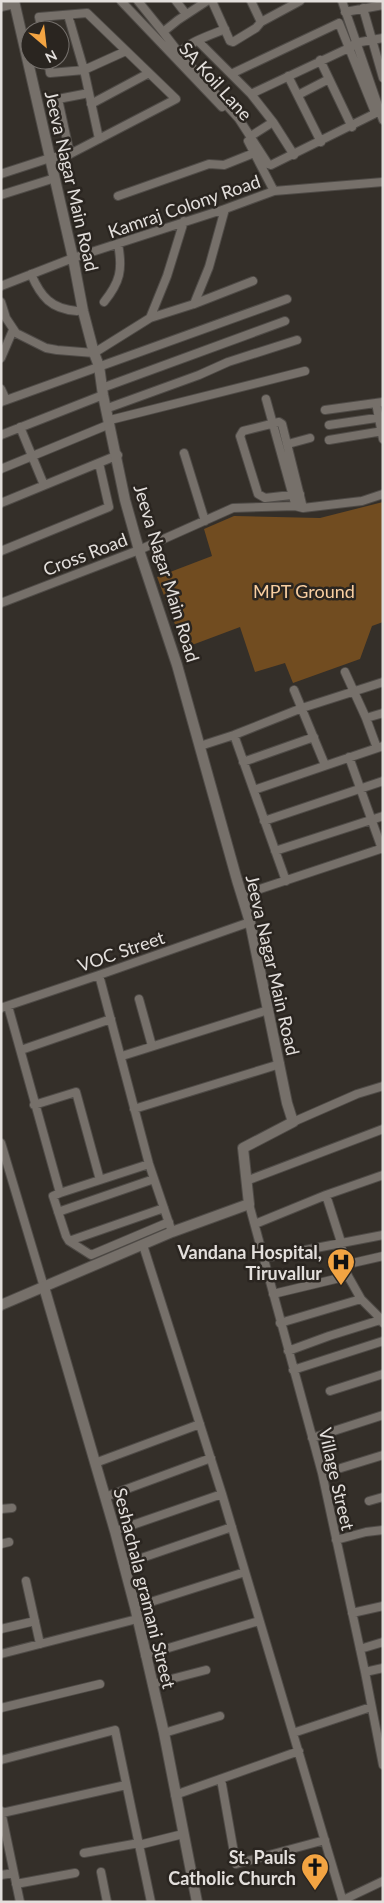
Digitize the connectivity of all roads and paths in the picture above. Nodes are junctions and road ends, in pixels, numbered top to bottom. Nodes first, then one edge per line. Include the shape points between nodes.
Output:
1 (121, 1) edge
2 (138, 1) edge
3 (176, 1) edge
4 (207, 1) edge
5 (212, 1) edge
6 (251, 1) edge
7 (300, 1) edge
8 (342, 1) edge
9 (15, 2) edge
10 (383, 5) edge
11 (368, 6) edge
12 (1, 7) edge
13 (344, 12) junction
14 (68, 14) junction
15 (186, 14) junction
16 (40, 20) edge
17 (261, 22) junction
18 (225, 29) junction
19 (163, 32) junction
20 (383, 38) edge
21 (372, 40) junction
22 (198, 41) junction
23 (353, 45) junction
24 (126, 51) junction
25 (180, 54) junction
26 (320, 60) junction
27 (50, 70) edge
28 (84, 70) junction
29 (149, 74) junction
30 (230, 74) junction
31 (288, 76) junction
32 (383, 78) edge
33 (329, 79) junction
34 (89, 93) junction
35 (251, 94) junction
36 (298, 95) junction
37 (91, 104) junction
38 (383, 120) edge
39 (273, 122) junction
40 (352, 127) junction
41 (251, 136) junction
42 (99, 139) junction
43 (321, 142) junction
44 (254, 153) junction
45 (70, 154) junction
46 (294, 155) junction
47 (50, 158) junction
48 (1, 174) edge
49 (55, 178) junction
50 (383, 182) edge
51 (274, 191) junction
52 (1, 195) edge
53 (118, 196) dead end
54 (224, 209) junction
55 (184, 221) junction
56 (118, 244) junction
57 (73, 258) junction
58 (31, 274) junction
59 (253, 281) dead end
60 (1, 286) edge
61 (287, 298) dead end
62 (1, 302) edge
63 (104, 302) dead end
64 (194, 304) junction
65 (77, 311) dead end
66 (150, 318) junction
67 (285, 320) dead end
68 (13, 330) junction
69 (297, 340) dead end
70 (94, 353) junction
71 (1, 358) edge
72 (100, 366) junction
73 (305, 370) dead end
74 (1, 388) edge
75 (103, 391) junction
76 (266, 399) dead end
77 (4, 401) edge
78 (379, 402) edge
79 (108, 408) junction
80 (325, 410) dead end
81 (381, 417) edge
82 (110, 422) junction
83 (273, 424) junction
84 (329, 425) dead end
85 (20, 427) junction
86 (382, 434) edge
87 (1, 435) edge
88 (310, 438) dead end
89 (329, 440) dead end
90 (288, 444) junction
91 (184, 453) dead end
92 (118, 455) junction
93 (33, 456) junction
94 (99, 463) junction
95 (1, 469) edge
96 (44, 485) junction
97 (296, 494) junction
98 (383, 494) edge
99 (1, 503) edge
100 (295, 506) junction
101 (304, 508) junction
102 (205, 520) junction
103 (139, 550) junction
104 (1, 551) edge
105 (1, 603) edge
106 (345, 672) dead end
107 (383, 682) edge
108 (294, 690) dead end
109 (355, 692) junction
110 (302, 708) junction
111 (383, 713) edge
112 (366, 718) junction
113 (234, 735) junction
114 (314, 737) junction
115 (200, 746) junction
116 (380, 747) edge
117 (349, 757) junction
118 (243, 762) junction
119 (325, 765) junction
120 (383, 781) edge
121 (360, 789) junction
122 (254, 790) junction
123 (383, 816) edge
124 (371, 820) junction
125 (264, 821) junction
126 (382, 849) edge
127 (275, 851) junction
128 (286, 881) junction
129 (242, 895) junction
130 (250, 922) junction
131 (99, 975) junction
132 (139, 999) dead end
133 (5, 1006) edge
134 (268, 1010) junction
135 (111, 1019) junction
136 (152, 1046) junction
137 (21, 1050) junction
138 (122, 1056) junction
139 (280, 1064) junction
140 (383, 1086) edge
141 (34, 1105) junction
142 (134, 1109) junction
143 (292, 1122) junction
144 (383, 1129) edge
145 (1, 1143) edge
146 (149, 1164) junction
147 (383, 1175) edge
148 (154, 1179) junction
149 (100, 1180) junction
150 (246, 1181) junction
151 (60, 1193) junction
152 (326, 1195) junction
153 (249, 1204) junction
154 (164, 1208) junction
155 (58, 1212) junction
156 (255, 1224) junction
157 (171, 1227) junction
158 (383, 1235) edge
159 (69, 1241) junction
160 (341, 1242) junction
161 (142, 1245) junction
162 (383, 1256) edge
163 (264, 1258) junction
164 (344, 1265) junction
165 (348, 1276) junction
166 (44, 1287) junction
167 (273, 1294) junction
168 (361, 1299) junction
169 (1, 1305) edge
170 (383, 1308) edge
171 (374, 1311) junction
172 (382, 1321) edge
173 (280, 1323) junction
174 (383, 1341) edge
175 (288, 1351) junction
176 (294, 1370) junction
177 (383, 1374) edge
178 (330, 1391) dead end
179 (383, 1415) edge
180 (200, 1424) junction
181 (312, 1438) junction
182 (383, 1455) edge
183 (211, 1458) junction
184 (95, 1462) junction
185 (341, 1468) dead end
186 (222, 1494) junction
187 (105, 1497) junction
188 (383, 1497) edge
189 (370, 1501) dead end
190 (12, 1508) dead end
191 (1, 1509) edge
192 (232, 1527) junction
193 (383, 1530) edge
194 (115, 1531) junction
195 (336, 1540) junction
196 (124, 1564) junction
197 (245, 1572) junction
198 (26, 1580) dead end
199 (135, 1606) junction
200 (383, 1606) edge
201 (352, 1613) junction
202 (137, 1619) junction
203 (259, 1621) junction
204 (35, 1622) junction
205 (1, 1629) edge
206 (383, 1642) edge
207 (40, 1644) junction
208 (360, 1649) junction
209 (1, 1654) edge
210 (145, 1655) junction
211 (383, 1668) edge
212 (206, 1670) dead end
213 (365, 1672) junction
214 (100, 1684) dead end
215 (152, 1684) junction
216 (372, 1707) junction
217 (1, 1708) edge
218 (220, 1716) dead end
219 (164, 1733) junction
220 (293, 1733) junction
221 (381, 1747) edge
222 (300, 1751) junction
223 (1, 1760) edge
224 (383, 1765) edge
225 (221, 1779) junction
226 (126, 1785) junction
227 (175, 1795) junction
228 (2, 1812) edge
229 (183, 1834) junction
230 (325, 1840) junction
231 (4, 1843) edge
232 (139, 1844) junction
233 (84, 1853) dead end
234 (74, 1872) dead end
235 (101, 1872) dead end
236 (14, 1873) junction
237 (1, 1875) edge
238 (383, 1881) edge
239 (16, 1884) junction
240 (343, 1901) edge
241 (20, 1902) edge
242 (107, 1902) edge
243 (152, 1902) edge
244 (197, 1902) edge

1 - 44 street, SA Koil Lane via 240,126
2 - 19 street
3 - 15 street
4 - 15 street
5 - 18 street
6 - 17 street
7 - 17 street
8 - 13 street
9 - 12 street
9 - 47 street, Jeeva Nagar Main Road
10 - 11 street
11 - 13 street
11 - 21 street
13 - 23 street
14 - 16 street via 39,17
14 - 24 street via 86,13
14 - 28 street
15 - 19 street
17 - 18 street via 233,42
18 - 22 street
19 - 25 street
20 - 21 street
21 - 23 street
21 - 32 street
22 - 25 street
22 - 30 street
23 - 26 street
23 - 30 street via 339,23
23 - 38 street
23 - 40 street via 374,112 373,116
24 - 28 street
24 - 29 street
25 - 41 street
26 - 31 street
26 - 33 street
27 - 28 street via 50,73
28 - 34 street
29 - 37 street
29 - 42 street via 176,99
30 - 35 street
31 - 35 street
31 - 36 street
33 - 36 street
33 - 40 street
34 - 37 street
34 - 45 street via 58,100
35 - 39 street
36 - 43 street
37 - 42 street
39 - 41 street
39 - 46 street
40 - 43 street
41 - 46 street via 270,165
42 - 45 street
43 - 46 street
44 - 51 street, SA Koil Lane
44 - 53 street via 224,165 209,164
45 - 47 street
47 - 48 street
47 - 49 street, Jeeva Nagar Main Road
49 - 52 street
49 - 57 street, Jeeva Nagar Main Road
50 - 51 street, Kamraj Colony Road
51 - 54 street, Kamraj Colony Road
54 - 55 street, Kamraj Colony Road
54 - 64 street via 209,267
55 - 56 street, Kamraj Colony Road
55 - 66 street
56 - 57 street, Kamraj Colony Road
56 - 63 street via 121,270 116,287
57 - 58 street, Kamraj Colony Road
57 - 70 street, Jeeva Nagar Main Road
58 - 60 street, Kamraj Colony Road
58 - 65 street via 38,290 51,305
59 - 64 street
61 - 72 street
62 - 68 street
64 - 66 street
66 - 70 street
67 - 75 street
68 - 70 street via 46,348
68 - 71 street
69 - 79 street via 228,362
70 - 72 street, Jeeva Nagar Main Road
72 - 75 street, Jeeva Nagar Main Road
72 - 77 street
73 - 82 street
74 - 77 street
75 - 79 street, Jeeva Nagar Main Road
75 - 85 street
76 - 83 street
78 - 80 street
78 - 81 street
79 - 82 street, Jeeva Nagar Main Road
81 - 84 street
81 - 86 street
82 - 92 street, Jeeva Nagar Main Road
82 - 93 street
83 - 90 street via 282,424
83 - 97 street
83 - 97 street via 243,431 240,436 258,494 266,498
85 - 87 street
85 - 93 street
86 - 89 street
88 - 90 street
90 - 97 street
91 - 102 street
92 - 94 street
92 - 103 street, Jeeva Nagar Main Road via 125,500
93 - 95 street
93 - 96 street
94 - 96 street
94 - 104 street via 109,507
96 - 99 street
97 - 100 street
97 - 101 street
98 - 101 street, Cross Road via 362,501
100 - 101 street, Cross Road
100 - 102 street, Cross Road via 233,508
102 - 103 street, Cross Road
103 - 105 street, Cross Road
103 - 115 street, Jeeva Nagar Main Road
106 - 109 street
107 - 109 street
108 - 110 street
109 - 110 street
109 - 112 street
110 - 113 street
110 - 114 street
111 - 112 street
112 - 116 street
113 - 115 street
113 - 118 street
114 - 118 street
114 - 119 street
115 - 129 street, Jeeva Nagar Main Road
116 - 117 street
117 - 119 street
117 - 121 street
118 - 122 street
119 - 122 street
120 - 121 street
121 - 124 street
121 - 125 street
122 - 125 street
123 - 124 street
124 - 126 street
124 - 127 street
125 - 127 street
126 - 128 street
127 - 128 street
128 - 129 street
129 - 130 street, Jeeva Nagar Main Road
130 - 131 street, VOC Street
130 - 134 street, Jeeva Nagar Main Road
131 - 133 street, VOC Street
131 - 135 street
132 - 136 street
133 - 137 street
134 - 136 street
134 - 139 street, Jeeva Nagar Main Road
135 - 137 street
135 - 138 street
136 - 138 street
137 - 141 street
138 - 142 street
139 - 142 street
139 - 143 street, Jeeva Nagar Main Road
140 - 143 street
141 - 149 street via 76,1092
141 - 151 street
142 - 146 street
143 - 150 street via 243,1148
144 - 150 street
145 - 166 street
146 - 148 street
146 - 149 street
147 - 152 street
148 - 154 street
148 - 155 street
149 - 151 street
150 - 153 street
151 - 155 street via 53,1196
152 - 156 street
152 - 160 street
153 - 156 street, Village Street
153 - 157 street
154 - 157 street
154 - 159 street
155 - 159 street
156 - 163 street, Village Street
157 - 159 street via 91,1255
157 - 161 street
158 - 160 street
160 - 163 street
160 - 164 street
161 - 166 street
161 - 180 street
162 - 164 street
163 - 167 street, Village Street
164 - 165 street
165 - 167 street
165 - 168 street
166 - 169 street
166 - 184 street, Seshachala gramani Street
167 - 173 street, Village Street
168 - 171 street
168 - 173 street
170 - 171 street
171 - 172 street
172 - 175 street
173 - 175 street, Village Street
174 - 176 street
175 - 176 street, Village Street
176 - 181 street, Village Street
177 - 178 street
179 - 181 street
180 - 183 street
180 - 184 street
181 - 195 street, Village Street
182 - 185 street
183 - 186 street
183 - 187 street
184 - 187 street, Seshachala gramani Street
186 - 192 street
186 - 194 street
187 - 194 street, Seshachala gramani Street
188 - 189 street
190 - 191 street
192 - 196 street
192 - 197 street
193 - 195 street
194 - 196 street, Seshachala gramani Street
195 - 201 street, Village Street
196 - 199 street, Seshachala gramani Street
197 - 199 street
197 - 203 street
198 - 204 street
199 - 202 street, Seshachala gramani Street
200 - 201 street
201 - 208 street, Village Street
202 - 207 street
202 - 210 street, Seshachala gramani Street
203 - 210 street
203 - 220 street
204 - 205 street
204 - 207 street
206 - 208 street
207 - 209 street
208 - 213 street, Village Street
210 - 215 street, Seshachala gramani Street
211 - 213 street
212 - 215 street
213 - 216 street, Village Street
214 - 217 street
215 - 219 street, Seshachala gramani Street
216 - 220 street
216 - 221 street, Village Street
218 - 219 street
219 - 227 street, Seshachala gramani Street
220 - 222 street
221 - 224 street, Village Street
222 - 225 street
222 - 230 street
223 - 226 street via 115,1730
225 - 227 street
225 - 230 street via 236,1864
226 - 228 street
226 - 232 street
227 - 229 street, Seshachala gramani Street
228 - 231 street
229 - 232 street
229 - 244 street, Seshachala gramani Street
230 - 240 street
231 - 236 street
232 - 233 street
232 - 243 street
234 - 239 street
235 - 242 street
236 - 237 street
236 - 239 street
238 - 240 street
239 - 241 street

